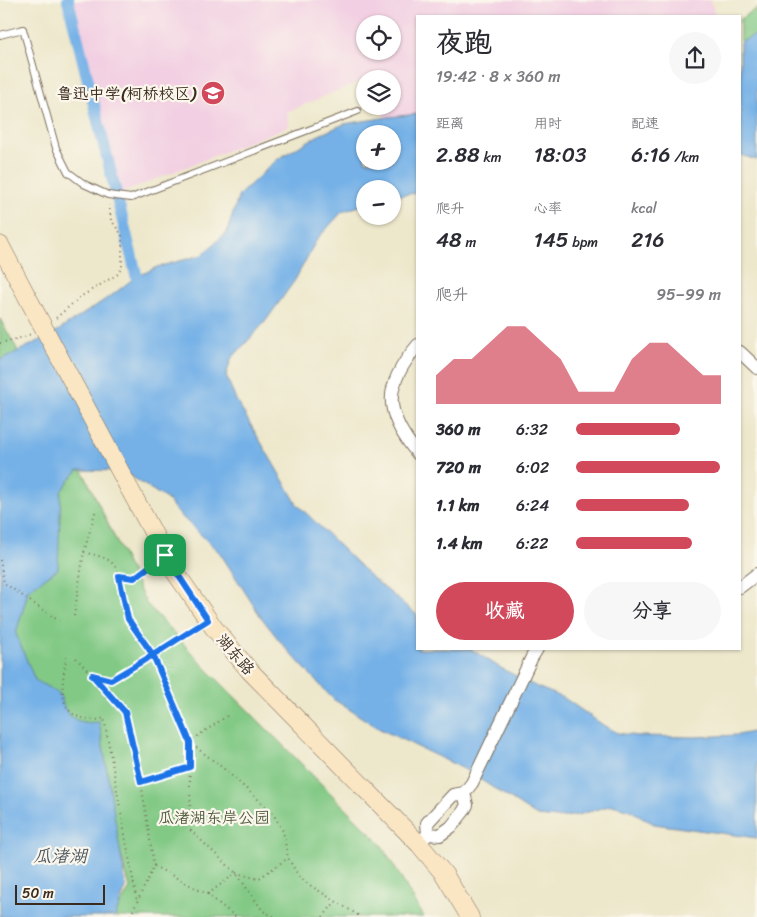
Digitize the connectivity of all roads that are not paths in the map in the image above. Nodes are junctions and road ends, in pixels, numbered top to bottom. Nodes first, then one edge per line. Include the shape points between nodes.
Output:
1 (0, 35) edge
2 (356, 112) edge
3 (0, 246) edge
4 (416, 346) edge
5 (741, 353) edge
6 (757, 368) edge
7 (416, 452) edge
8 (757, 574) edge
9 (741, 586) edge
10 (535, 653) edge
11 (468, 788) junction
12 (424, 839) junction
13 (470, 917) edge

1 - 2 lane via 23,28 56,148 68,172 108,195 131,198
3 - 12 street, 湖东路, bridge via 165,555 208,620 249,670
4 - 7 street via 394,379 392,406 397,425
5 - 6 street
8 - 9 street
10 - 11 street
11 - 12 street via 453,795 427,823
11 - 12 street via 467,805 451,827 440,835
12 - 13 street, 湖东路

